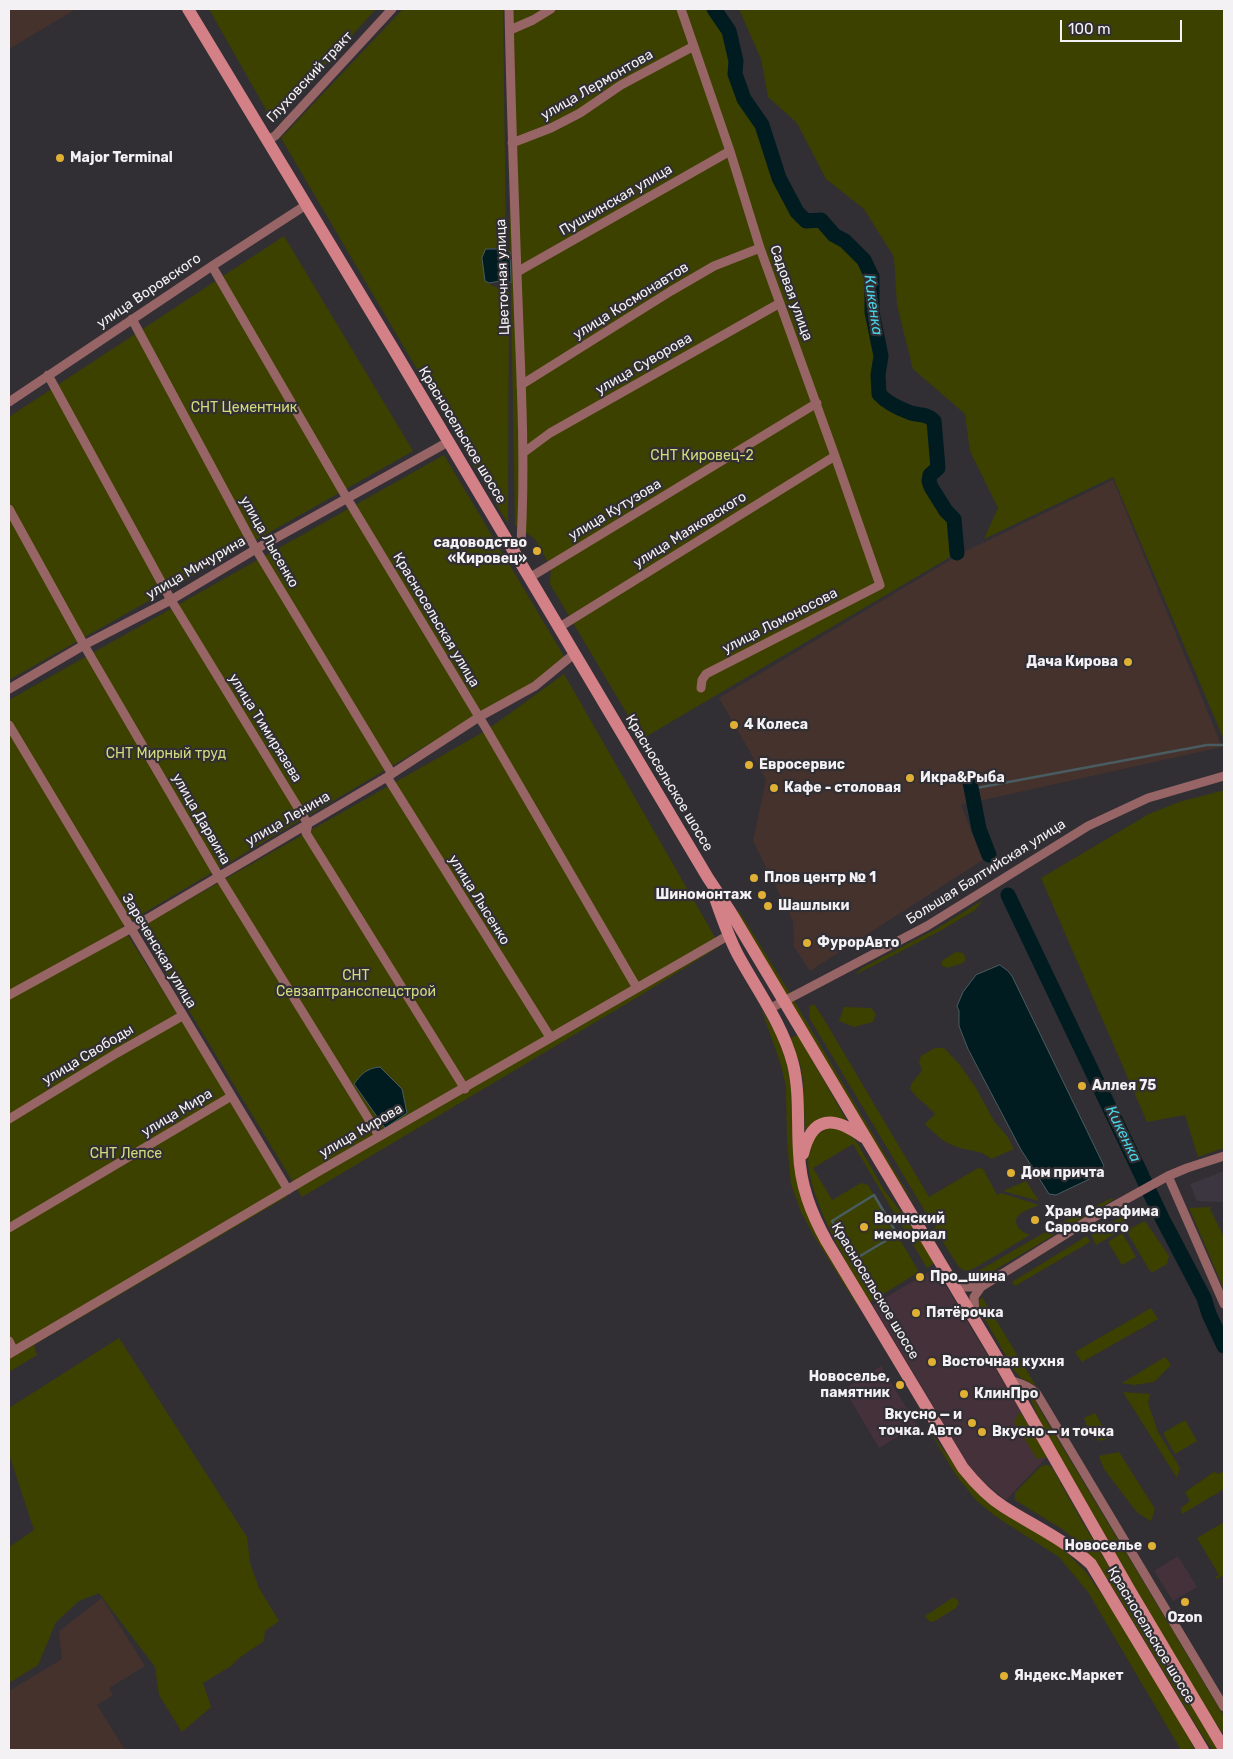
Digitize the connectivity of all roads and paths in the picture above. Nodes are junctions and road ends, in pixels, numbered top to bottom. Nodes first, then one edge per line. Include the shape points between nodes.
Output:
1 (188, 9) edge
2 (392, 9) edge
3 (510, 9) edge
4 (551, 9) edge
5 (681, 9) edge
6 (510, 30) junction
7 (694, 46) junction
8 (267, 140) junction
9 (512, 143) junction
10 (730, 151) junction
11 (306, 205) junction
12 (760, 248) junction
13 (212, 266) junction
14 (517, 272) junction
15 (780, 303) junction
16 (132, 319) junction
17 (48, 375) junction
18 (521, 385) junction
19 (9, 402) edge
20 (817, 404) junction
21 (448, 442) junction
22 (523, 453) junction
23 (835, 456) junction
24 (347, 498) junction
25 (9, 509) edge
26 (516, 546) junction
27 (256, 549) junction
28 (529, 578) junction
29 (880, 585) joint
30 (171, 600) junction
31 (558, 628) junction
32 (84, 646) junction
33 (574, 654) junction
34 (701, 688) dead end
35 (9, 689) edge
36 (480, 717) junction
37 (9, 725) edge
38 (389, 776) junction
39 (1224, 776) edge
40 (308, 824) junction
41 (218, 875) junction
42 (708, 878) junction
43 (130, 928) junction
44 (729, 935) junction
45 (637, 988) junction
46 (9, 995) edge
47 (784, 1001) junction
48 (769, 1009) junction
49 (182, 1016) junction
50 (550, 1037) junction
51 (465, 1089) junction
52 (230, 1097) junction
53 (9, 1119) edge
54 (380, 1136) junction
55 (869, 1142) junction
56 (1224, 1156) edge
57 (800, 1169) junction
58 (1168, 1176) junction
59 (288, 1190) junction
60 (9, 1228) edge
61 (949, 1277) junction
62 (980, 1287) junction
63 (1224, 1304) edge
64 (976, 1321) junction
65 (9, 1341) edge
66 (12, 1353) edge
67 (1010, 1380) junction
68 (1224, 1707) edge
69 (1224, 1749) edge
70 (1203, 1750) edge

1 - 8 main road, Красносельское шоссе
2 - 8 street, Глуховский тракт
3 - 6 street, Цветочная улица
4 - 6 street
5 - 7 street, Садовая улица
6 - 9 street, Цветочная улица
7 - 9 street, улица Лермонтова via 621,85 559,124
7 - 10 street, Садовая улица
8 - 11 main road, Красносельское шоссе
9 - 14 street, Цветочная улица
10 - 12 street, Садовая улица
10 - 14 street, Пушкинская улица
11 - 13 street, улица Воровского
11 - 21 main road, Красносельское шоссе
12 - 15 street, Садовая улица
12 - 18 street, улица Космонавтов via 705,271
13 - 16 street, улица Воровского
13 - 24 street, Красносельская улица
14 - 18 street, Цветочная улица
15 - 20 street, Садовая улица
15 - 22 street, улица Суворова via 550,433
16 - 17 street, улица Воровского
16 - 27 street, улица Лысенко
17 - 19 street, улица Воровского
17 - 30 street, улица Тимирязева
18 - 22 street, Цветочная улица
20 - 23 street, Садовая улица
20 - 28 street, улица Кутузова
21 - 24 street, улица Мичурина
21 - 26 main road, Красносельское шоссе
22 - 26 street, Цветочная улица via 523,510
23 - 29 street, Садовая улица
23 - 31 street, улица Маяковского
24 - 27 street, улица Мичурина
24 - 36 street, Красносельская улица
25 - 32 street, улица Дарвина
26 - 28 main road, Красносельское шоссе
27 - 30 street, улица Мичурина
27 - 38 street, улица Лысенко
28 - 31 main road, Красносельское шоссе
29 - 34 street, улица Ломоносова via 706,674
30 - 32 street, улица Мичурина
30 - 40 street, улица Тимирязева
31 - 33 main road, Красносельское шоссе
32 - 35 street, улица Мичурина
32 - 41 street, улица Дарвина
33 - 36 street, улица Ленина via 535,686
33 - 42 main road, Красносельское шоссе
36 - 38 street, улица Ленина
36 - 45 street, Красносельская улица
37 - 43 street, Зареченская улица
38 - 40 street, улица Ленина
38 - 50 street, улица Лысенко
39 - 47 street, Большая Балтийская улица via 1148,798 1088,826 927,926
40 - 41 street, улица Ленина
40 - 51 street, улица Тимирязева via 306,834
41 - 43 street, улица Ленина
41 - 54 street, улица Дарвина
42 - 44 main road, Красносельское шоссе
42 - 47 main road, Красносельское шоссе
43 - 46 street, улица Ленина
43 - 49 street, Зареченская улица
44 - 45 street, улица Кирова
44 - 48 main road, Красносельское шоссе
45 - 50 street, улица Кирова
47 - 48 street, Большая Балтийская улица
47 - 55 main road, Красносельское шоссе
48 - 57 main road, Красносельское шоссе via 786,1043 795,1075
49 - 52 street, Зареченская улица
49 - 53 street, улица Свободы
50 - 51 street, улица Кирова
51 - 54 street, улица Кирова
52 - 59 street, Зареченская улица
52 - 60 street, улица Мира
54 - 59 street, улица Кирова
55 - 57 main road via 840,1124 820,1125 810,1132
55 - 61 main road, Красносельское шоссе
56 - 58 street
57 - 70 main road, Красносельское шоссе via 816,1223 963,1468 994,1500 1070,1546 1091,1564
58 - 62 street via 1062,1235
58 - 63 street
59 - 66 street, улица Кирова
61 - 62 street via 962,1286
61 - 64 main road, Красносельское шоссе
62 - 64 street via 974,1297
64 - 67 main road, Красносельское шоссе
65 - 66 street
67 - 68 street via 1037,1394
67 - 69 main road, Красносельское шоссе via 1128,1589

